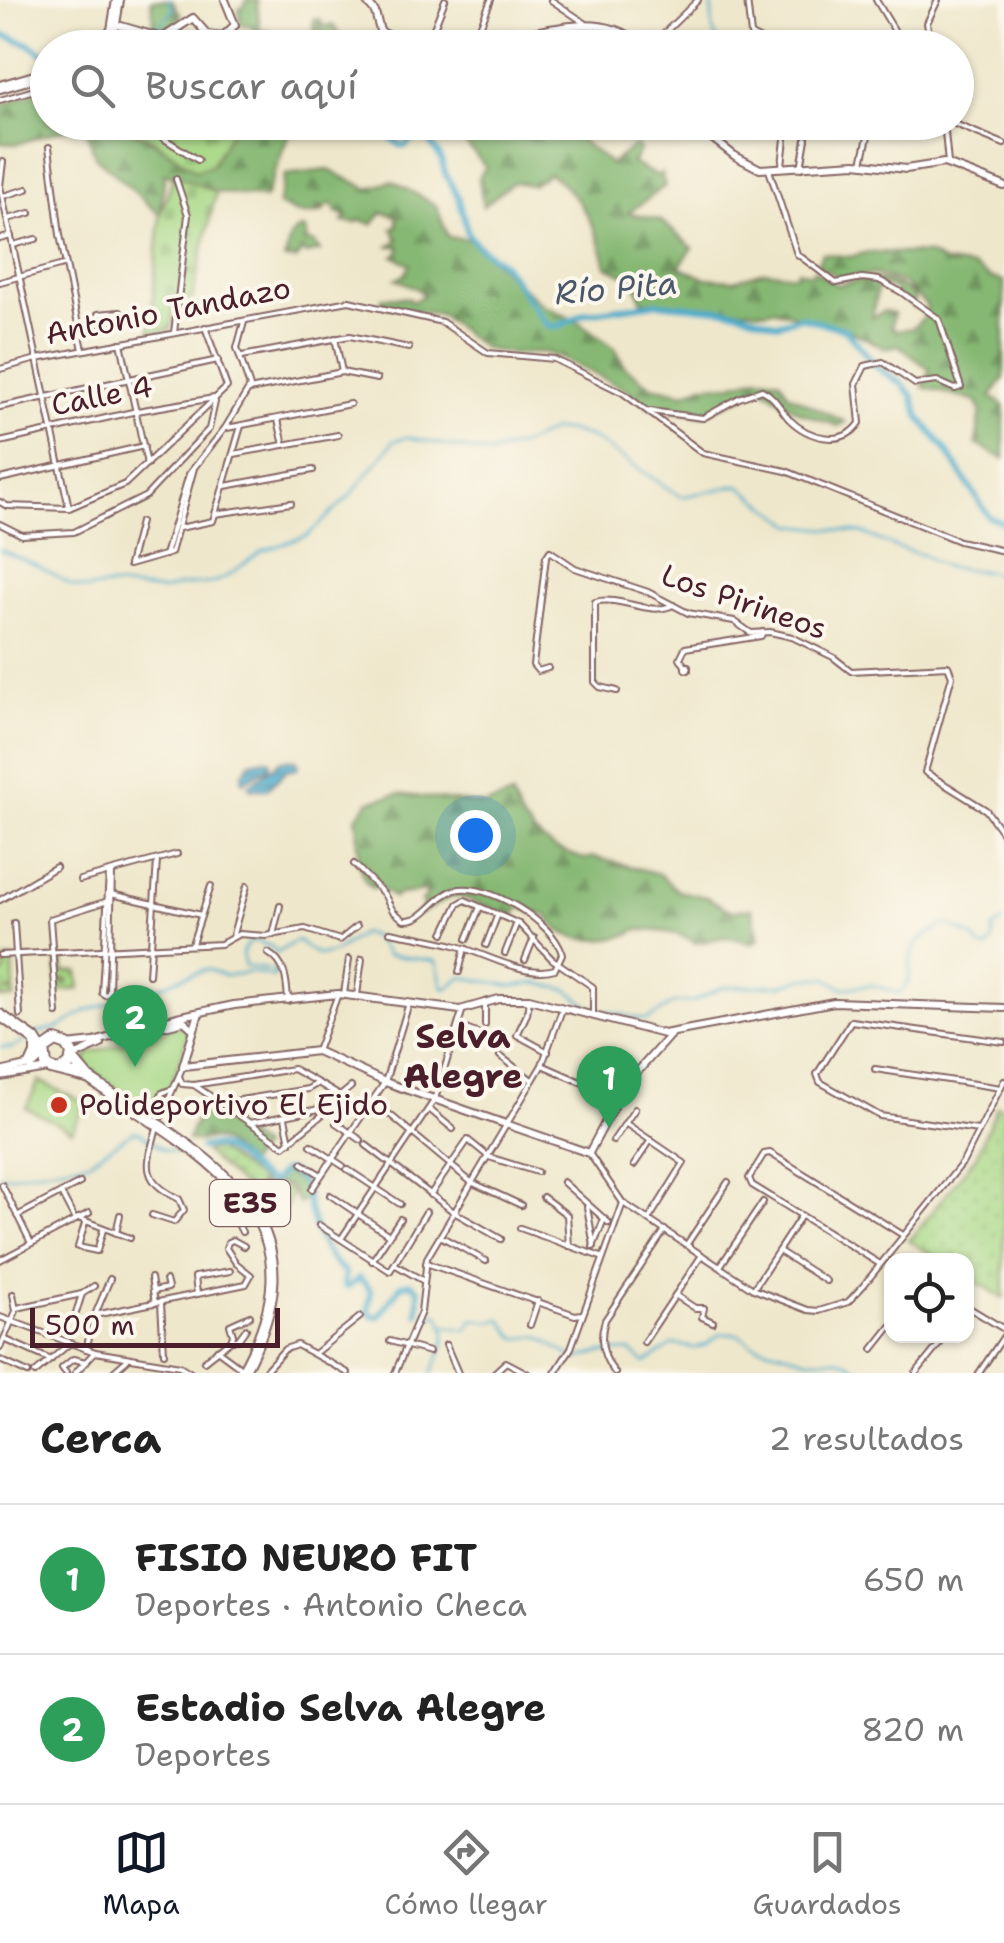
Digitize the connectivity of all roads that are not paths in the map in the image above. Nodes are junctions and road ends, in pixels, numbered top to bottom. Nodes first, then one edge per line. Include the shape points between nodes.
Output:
1 (121, 0) edge
2 (224, 0) edge
3 (365, 0) edge
4 (445, 0) edge
5 (492, 0) edge
6 (551, 0) edge
7 (698, 0) edge
8 (747, 0) edge
9 (876, 0) edge
10 (938, 0) edge
11 (585, 23) junction
12 (121, 26) junction
13 (113, 30) edge
14 (119, 30) edge
15 (132, 30) edge
16 (176, 30) edge
17 (204, 30) edge
18 (232, 30) edge
19 (380, 30) edge
20 (433, 30) edge
21 (479, 30) edge
22 (541, 30) edge
23 (616, 30) edge
24 (666, 30) edge
25 (750, 30) edge
26 (895, 30) edge
27 (926, 30) edge
28 (30, 73) edge
29 (0, 79) edge
30 (30, 81) edge
31 (0, 87) edge
32 (30, 88) edge
33 (16, 90) junction
34 (3, 100) edge
35 (974, 132) edge
36 (166, 140) edge
37 (715, 140) edge
38 (784, 140) edge
39 (806, 140) edge
40 (867, 140) edge
41 (947, 140) edge
42 (1004, 144) edge
43 (50, 147) dead end
44 (198, 160) dead end
45 (4, 162) dead end
46 (862, 163) junction
47 (948, 163) junction
48 (801, 168) junction
49 (768, 170) junction
50 (780, 170) junction
51 (176, 179) dead end
52 (1004, 186) edge
53 (27, 189) dead end
54 (3, 196) junction
55 (30, 213) dead end
56 (8, 219) junction
57 (11, 236) junction
58 (0, 239) edge
59 (36, 240) dead end
60 (13, 245) junction
61 (65, 264) junction
62 (21, 276) junction
63 (0, 282) edge
64 (245, 320) junction
65 (235, 322) junction
66 (99, 323) dead end
67 (79, 327) junction
68 (206, 327) junction
69 (174, 333) junction
70 (239, 338) junction
71 (335, 338) junction
72 (121, 343) junction
73 (409, 348) dead end
74 (83, 350) junction
75 (240, 356) junction
76 (37, 359) junction
77 (218, 360) junction
78 (0, 369) edge
79 (342, 372) junction
80 (128, 378) junction
81 (377, 379) dead end
82 (250, 390) junction
83 (45, 395) junction
84 (214, 398) junction
85 (350, 404) dead end
86 (0, 407) edge
87 (137, 411) junction
88 (648, 411) junction
89 (277, 419) junction
90 (240, 426) junction
91 (52, 428) junction
92 (225, 428) junction
93 (338, 436) dead end
94 (0, 442) edge
95 (284, 445) junction
96 (144, 446) junction
97 (234, 454) junction
98 (60, 464) junction
99 (147, 464) junction
100 (194, 468) junction
101 (314, 470) dead end
102 (0, 479) edge
103 (223, 487) junction
104 (0, 502) edge
105 (291, 503) dead end
106 (69, 508) junction
107 (215, 514) junction
108 (140, 522) dead end
109 (0, 524) edge
110 (179, 528) junction
111 (1004, 552) edge
112 (165, 555) junction
113 (673, 604) junction
114 (764, 632) junction
115 (685, 666) dead end
116 (548, 668) dead end
117 (617, 692) dead end
118 (1004, 834) edge
119 (177, 854) dead end
120 (156, 860) junction
121 (354, 864) dead end
122 (56, 867) dead end
123 (111, 872) junction
124 (80, 880) dead end
125 (211, 886) dead end
126 (247, 886) dead end
127 (111, 894) junction
128 (0, 900) edge
129 (108, 901) junction
130 (154, 902) junction
131 (280, 906) dead end
132 (480, 906) junction
133 (498, 914) junction
134 (201, 915) junction
135 (517, 923) junction
136 (14, 924) dead end
137 (357, 926) dead end
138 (390, 932) dead end
139 (444, 933) dead end
140 (232, 936) junction
141 (273, 936) junction
142 (534, 938) junction
143 (467, 939) dead end
144 (192, 945) junction
145 (486, 946) dead end
146 (150, 948) junction
147 (465, 948) junction
148 (107, 950) junction
149 (54, 953) junction
150 (505, 953) dead end
151 (15, 954) junction
152 (268, 954) dead end
153 (0, 956) edge
154 (362, 959) dead end
155 (349, 960) dead end
156 (525, 960) dead end
157 (561, 960) junction
158 (459, 972) dead end
159 (149, 975) dead end
160 (341, 994) junction
161 (357, 995) junction
162 (529, 999) junction
163 (288, 1002) junction
164 (409, 1002) junction
165 (486, 1002) junction
166 (563, 1007) junction
167 (1004, 1008) edge
168 (462, 1010) junction
169 (199, 1013) junction
170 (57, 1014) dead end
171 (592, 1014) junction
172 (0, 1015) edge
173 (20, 1015) dead end
174 (485, 1025) dead end
175 (460, 1027) dead end
176 (193, 1030) junction
177 (654, 1033) junction
178 (671, 1034) junction
179 (31, 1038) junction
180 (490, 1038) dead end
181 (1004, 1042) edge
182 (62, 1043) junction
183 (317, 1050) junction
184 (655, 1050) junction
185 (548, 1052) junction
186 (43, 1055) junction
187 (500, 1056) dead end
188 (76, 1059) junction
189 (31, 1065) junction
190 (542, 1065) junction
191 (183, 1066) junction
192 (875, 1068) dead end
193 (56, 1070) junction
194 (0, 1075) edge
195 (179, 1076) junction
196 (88, 1078) junction
197 (609, 1078) dead end
198 (532, 1080) junction
199 (1004, 1081) edge
200 (384, 1082) junction
201 (318, 1084) junction
202 (194, 1085) junction
203 (351, 1087) dead end
204 (624, 1087) junction
205 (1001, 1088) junction
206 (172, 1089) junction
207 (340, 1096) junction
208 (617, 1098) junction
209 (435, 1099) junction
210 (222, 1103) junction
211 (127, 1106) junction
212 (328, 1108) junction
213 (635, 1109) dead end
214 (429, 1110) junction
215 (388, 1112) dead end
216 (151, 1114) junction
217 (284, 1116) junction
218 (158, 1122) junction
219 (250, 1122) junction
220 (506, 1122) junction
221 (625, 1123) junction
222 (336, 1124) dead end
223 (453, 1129) dead end
224 (980, 1130) junction
225 (350, 1133) junction
226 (413, 1134) junction
227 (651, 1140) junction
228 (290, 1142) junction
229 (613, 1142) dead end
230 (311, 1145) dead end
231 (590, 1153) junction
232 (486, 1156) junction
233 (332, 1159) junction
234 (302, 1163) dead end
235 (391, 1164) junction
236 (450, 1164) junction
237 (634, 1165) dead end
238 (537, 1172) dead end
239 (321, 1176) junction
240 (471, 1182) junction
241 (563, 1182) dead end
242 (728, 1182) dead end
243 (80, 1183) dead end
244 (234, 1184) junction
245 (2, 1186) edge
246 (376, 1188) junction
247 (312, 1189) dead end
248 (61, 1193) junction
249 (330, 1195) dead end
250 (430, 1195) junction
251 (543, 1197) dead end
252 (763, 1202) dead end
253 (586, 1203) junction
254 (622, 1203) junction
255 (400, 1204) dead end
256 (521, 1205) dead end
257 (426, 1212) dead end
258 (454, 1212) junction
259 (89, 1213) dead end
260 (358, 1214) junction
261 (120, 1215) dead end
262 (152, 1215) dead end
263 (18, 1216) junction
264 (801, 1216) junction
265 (76, 1219) junction
266 (400, 1219) dead end
267 (649, 1219) junction
268 (85, 1223) junction
269 (610, 1224) junction
270 (319, 1225) dead end
271 (520, 1228) dead end
272 (103, 1230) junction
273 (665, 1230) junction
274 (242, 1232) dead end
275 (116, 1233) junction
276 (389, 1235) junction
277 (903, 1235) junction
278 (440, 1236) junction
279 (130, 1238) dead end
280 (341, 1239) junction
281 (501, 1239) dead end
282 (31, 1243) junction
283 (687, 1244) junction
284 (244, 1246) dead end
285 (569, 1246) junction
286 (594, 1246) junction
287 (779, 1250) junction
288 (890, 1253) edge
289 (591, 1254) junction
290 (702, 1255) junction
291 (600, 1257) dead end
292 (1, 1258) edge
293 (884, 1260) edge
294 (372, 1261) junction
295 (426, 1262) junction
296 (486, 1262) dead end
297 (880, 1264) junction
298 (396, 1265) junction
299 (720, 1266) junction
300 (230, 1271) dead end
301 (150, 1278) dead end
302 (110, 1279) dead end
303 (166, 1280) dead end
304 (424, 1281) junction
305 (826, 1281) dead end
306 (94, 1286) dead end
307 (753, 1289) junction
308 (153, 1290) junction
309 (12, 1294) dead end
310 (82, 1294) junction
311 (197, 1294) junction
312 (676, 1295) junction
313 (68, 1298) junction
314 (79, 1302) junction
315 (158, 1302) junction
316 (538, 1302) junction
317 (17, 1308) junction
318 (974, 1312) edge
319 (584, 1314) junction
320 (95, 1315) junction
321 (75, 1316) dead end
322 (250, 1316) dead end
323 (360, 1317) dead end
324 (0, 1318) edge
325 (13, 1321) junction
326 (714, 1322) dead end
327 (530, 1325) dead end
328 (1004, 1329) edge
329 (246, 1330) dead end
330 (884, 1335) edge
331 (1004, 1336) edge
332 (4, 1339) junction
333 (231, 1340) junction
334 (390, 1341) dead end
335 (644, 1342) dead end
336 (940, 1343) edge
337 (68, 1344) junction
338 (446, 1345) dead end
339 (406, 1347) junction
340 (0, 1348) edge
341 (86, 1349) junction
342 (873, 1349) dead end
343 (217, 1350) junction
344 (94, 1352) junction
345 (429, 1352) dead end
346 (164, 1353) dead end
347 (316, 1353) junction
348 (128, 1359) junction
349 (0, 1360) edge
350 (51, 1360) junction
351 (204, 1360) dead end
352 (86, 1362) junction
353 (184, 1368) junction
354 (243, 1372) edge
355 (28, 1373) edge
356 (36, 1373) edge
357 (66, 1373) edge
358 (74, 1373) edge
359 (112, 1373) edge
360 (178, 1373) edge
361 (191, 1373) edge
362 (264, 1373) edge
363 (348, 1373) edge
364 (395, 1373) edge
365 (458, 1373) edge
366 (494, 1373) edge
367 (527, 1373) edge
368 (555, 1373) edge
369 (615, 1373) edge
370 (714, 1373) edge
371 (722, 1373) edge
372 (916, 1373) edge
373 (979, 1373) edge

1 - 12 highway
1 - 13 highway
2 - 18 street
3 - 19 street
4 - 20 street
5 - 21 street
6 - 11 street
7 - 24 street
8 - 25 street
9 - 26 street
10 - 27 street
11 - 22 street
11 - 23 street
12 - 14 highway
12 - 15 street
16 - 17 street via 193,18
28 - 29 highway
30 - 33 highway
31 - 33 highway
32 - 33 street
33 - 34 street
35 - 42 street
36 - 44 street
37 - 49 street
38 - 50 street
39 - 48 street
40 - 46 street
41 - 47 street
43 - 61 street
45 - 54 street
46 - 47 street via 898,169
46 - 48 street
47 - 52 street
48 - 50 street
49 - 50 street
49 - 88 street via 797,254 836,283 879,280 932,314 942,323 961,387 915,384 884,362 873,363 857,378 858,428 835,438 801,428 764,390 703,418
51 - 69 street via 188,215
53 - 54 street
54 - 56 street
55 - 56 street
56 - 57 street
57 - 58 street
57 - 60 street
59 - 60 street
60 - 62 street
61 - 62 street
61 - 67 street
62 - 63 street
62 - 76 street
64 - 65 street, Antonio Tandazo
64 - 70 street
64 - 88 street, Antonio Tandazo via 346,301 442,322 488,352 554,359
65 - 68 street, Antonio Tandazo
65 - 70 street
66 - 67 street
67 - 74 street
68 - 69 street, Antonio Tandazo
68 - 77 street
69 - 72 street, Antonio Tandazo
70 - 75 street
71 - 73 street
71 - 75 street
71 - 79 street
72 - 74 street, Antonio Tandazo
72 - 80 street
74 - 76 street, Antonio Tandazo
75 - 82 street
76 - 78 street, Antonio Tandazo
76 - 83 street
77 - 80 street
77 - 84 street via 227,384
79 - 81 street
79 - 82 street
80 - 83 street
80 - 87 street
82 - 92 street
83 - 86 street
83 - 91 street
84 - 87 street, Calle 4
84 - 99 street
84 - 109 street via 210,429 146,496 74,532 22,534
85 - 89 street
87 - 91 street, Calle 4
87 - 96 street
88 - 111 street via 703,452 786,472 959,541
89 - 90 street
89 - 95 street
90 - 92 street
90 - 97 street
91 - 94 street, Calle 4
91 - 98 street
92 - 100 street
93 - 95 street
95 - 97 street
96 - 98 street
96 - 99 street
97 - 103 street
98 - 102 street
98 - 106 street
99 - 106 street via 125,484
100 - 110 street
100 - 112 street
101 - 103 street
103 - 107 street
104 - 106 street
105 - 107 street
107 - 110 street via 211,524
108 - 112 street via 129,566
110 - 112 street via 172,553
113 - 114 street, Los Pirineos
113 - 116 street, Los Pirineos via 548,552 533,665
113 - 117 street via 658,610 595,602 595,682
114 - 115 street via 686,648 680,658
114 - 118 street, Los Pirineos via 792,636 854,672 950,667 925,772 983,808
119 - 120 street
120 - 123 street
120 - 130 street
121 - 157 street via 404,920 420,917 445,894 472,888 526,911 556,939
122 - 128 street
123 - 124 street
123 - 127 street
123 - 129 street
125 - 134 street
126 - 140 street
127 - 130 street
127 - 148 street
129 - 148 street
129 - 149 street via 51,918
130 - 134 street
130 - 146 street
131 - 141 street
132 - 133 street
132 - 139 street via 461,901
132 - 143 street
133 - 135 street
133 - 145 street
134 - 144 street
135 - 142 street
135 - 150 street
136 - 151 street
137 - 141 street via 340,940 304,929
138 - 147 street
140 - 141 street
140 - 144 street via 225,943
142 - 156 street
142 - 157 street
144 - 146 street
146 - 148 street
146 - 159 street
147 - 157 street via 548,972
147 - 158 street
148 - 148 street via 102,994 105,995 109,993
148 - 149 street
149 - 151 street
149 - 170 street
151 - 153 street
151 - 173 street
152 - 163 street via 282,966
154 - 161 street
155 - 160 street
157 - 171 street via 589,984
160 - 161 street
160 - 163 street
160 - 183 street
161 - 164 street
162 - 165 street
162 - 166 street
162 - 185 street via 517,1035
163 - 169 street
164 - 168 street
164 - 200 street
165 - 168 street
165 - 174 street
166 - 171 street
166 - 185 street
167 - 178 street via 834,1002
168 - 209 street
169 - 176 street
169 - 182 street via 94,1042
171 - 177 street
172 - 179 highway
175 - 180 street
176 - 188 street via 184,1021
176 - 191 street
177 - 178 street
177 - 184 street
178 - 184 street
179 - 182 highway
179 - 186 highway
179 - 189 highway
181 - 224 street via 850,1021 817,1076 877,1115
182 - 186 highway via 48,1045
182 - 188 highway, E35
183 - 191 street
183 - 200 street
184 - 204 street
185 - 190 street
186 - 189 street
186 - 193 highway
187 - 198 street
188 - 193 highway
188 - 196 highway, E35
189 - 194 street
190 - 198 street
190 - 208 street
191 - 195 street
192 - 205 street
193 - 194 street
193 - 196 highway, E35
195 - 202 street via 182,1084
195 - 206 street
196 - 211 highway, E35
197 - 204 street
198 - 220 street
199 - 205 street
200 - 209 street
200 - 225 street
201 - 202 street via 293,1068
201 - 207 street
201 - 210 street
202 - 210 street
203 - 207 street
204 - 208 street
205 - 224 street
206 - 216 street via 162,1093
206 - 218 street
207 - 212 street
208 - 231 street
209 - 214 street
209 - 220 street
210 - 219 street
211 - 216 street
211 - 218 highway, E35
212 - 217 street
212 - 228 street
213 - 221 street
214 - 223 street
214 - 226 street
215 - 226 street
216 - 218 street
217 - 219 street
217 - 228 street
218 - 244 highway, E35
218 - 262 street via 148,1168 157,1188 181,1200 184,1210 174,1222
219 - 228 street via 282,1145
220 - 231 street
220 - 232 street
221 - 227 street
221 - 229 street
222 - 225 street
224 - 277 street via 963,1162
225 - 233 street
225 - 235 street
226 - 235 street
226 - 236 street
227 - 237 street
227 - 267 street via 685,1164
230 - 233 street
231 - 254 street
232 - 236 street via 467,1141
232 - 238 street
232 - 240 street
233 - 239 street
233 - 246 street
234 - 239 street
235 - 246 street
235 - 250 street
236 - 240 street
236 - 250 street
239 - 247 street
240 - 256 street
240 - 258 street
241 - 253 street
242 - 283 street
243 - 248 street
244 - 274 street via 224,1197
244 - 354 highway, E35 via 258,1216 273,1272 268,1319
245 - 263 street
246 - 255 street
246 - 260 street
248 - 263 street
248 - 265 street
249 - 260 street
250 - 258 street
251 - 285 street via 568,1216
252 - 299 street
253 - 269 street
253 - 286 street
254 - 267 street
254 - 269 street
257 - 298 street
258 - 278 street
258 - 281 street
259 - 265 street
260 - 276 street
260 - 280 street
261 - 275 street
263 - 282 street
264 - 277 street via 749,1183 765,1153
264 - 287 street
264 - 297 street
265 - 268 street
265 - 282 street
266 - 276 street
267 - 273 street
268 - 272 street
268 - 272 street via 80,1248 98,1250
269 - 286 street
269 - 319 street
270 - 280 street
271 - 285 street
272 - 275 street
273 - 283 street
273 - 369 street via 606,1320 603,1348
275 - 279 street
276 - 294 street
277 - 288 street
278 - 295 street
278 - 296 street
280 - 294 street
282 - 292 street
283 - 290 street
284 - 311 street via 233,1240 226,1245 250,1282
285 - 289 street
286 - 289 street
287 - 305 street
287 - 307 street
289 - 291 street
290 - 299 street
290 - 312 street
293 - 297 street
294 - 298 street via 388,1271
295 - 304 street
295 - 316 street
297 - 307 street via 848,1302 830,1309 808,1310
298 - 304 street
299 - 307 street
300 - 311 street via 195,1278
301 - 308 street
302 - 320 street
303 - 308 street via 168,1288
304 - 339 street via 421,1312
306 - 310 street
308 - 315 street
309 - 317 street
310 - 313 street
310 - 314 street
311 - 315 street
312 - 326 street via 704,1308 702,1318
312 - 335 street
313 - 314 street
313 - 317 street
314 - 321 street
315 - 320 street
315 - 346 street
316 - 319 street
316 - 327 street
317 - 325 street
318 - 328 street
319 - 368 street
320 - 341 street
322 - 333 street via 230,1326
323 - 347 street
324 - 325 street
325 - 332 street
325 - 337 street
329 - 333 street
330 - 342 street
331 - 373 street
332 - 340 street
332 - 350 street
333 - 343 street
334 - 339 street
336 - 372 street
337 - 341 street
337 - 350 street
338 - 365 street
339 - 345 street
339 - 364 street
341 - 344 street
343 - 351 street
343 - 354 street
344 - 348 street
344 - 352 street
347 - 362 street via 293,1345
347 - 363 street
348 - 353 street
348 - 359 street
349 - 355 street
350 - 356 street
352 - 357 street via 74,1359 62,1368
352 - 358 street
353 - 360 street
353 - 361 street
366 - 367 street via 506,1362
370 - 371 street

